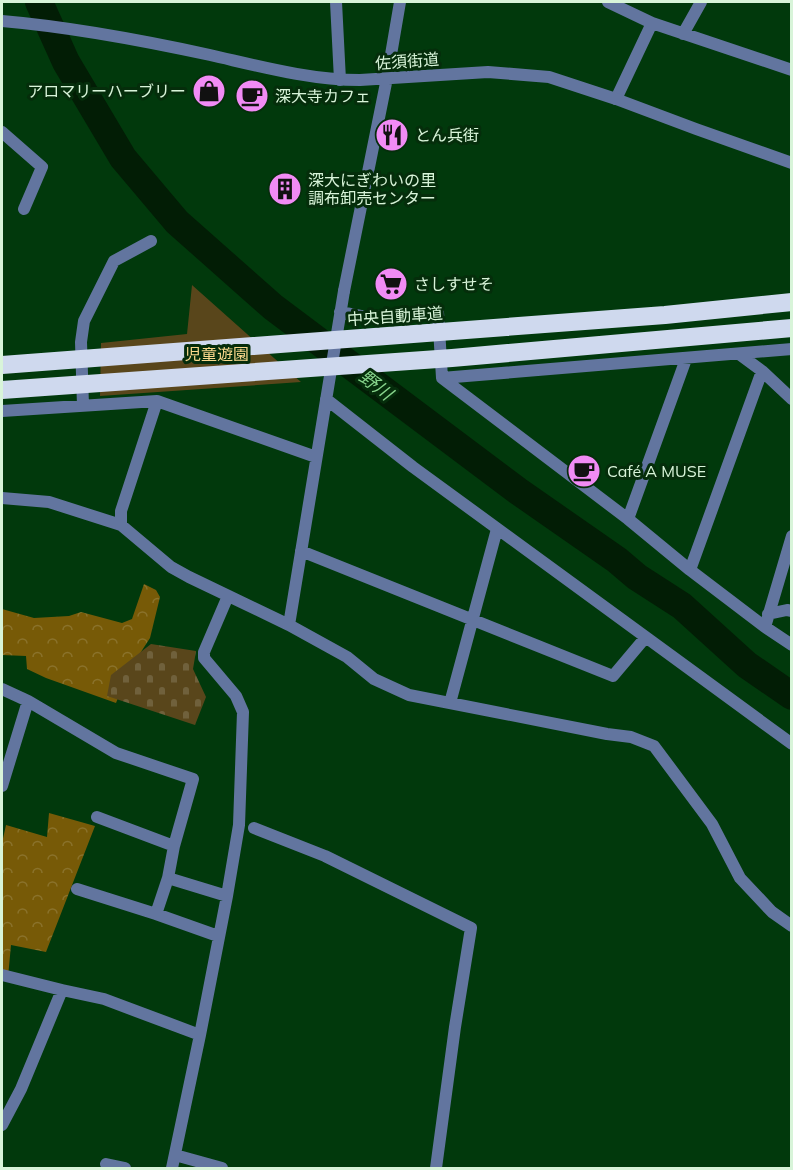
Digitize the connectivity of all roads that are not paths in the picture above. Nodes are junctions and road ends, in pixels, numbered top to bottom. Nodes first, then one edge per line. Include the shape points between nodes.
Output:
1 (336, 2) edge
2 (400, 2) edge
3 (608, 2) edge
4 (701, 2) edge
5 (2, 21) edge
6 (652, 23) junction
7 (683, 34) junction
8 (792, 70) edge
9 (387, 78) junction
10 (340, 80) junction
11 (616, 99) junction
12 (2, 132) edge
13 (792, 163) edge
14 (24, 210) dead end
15 (152, 241) dead end
16 (792, 302) edge
17 (340, 312) junction
18 (792, 328) edge
19 (792, 350) edge
20 (739, 354) junction
21 (686, 359) junction
22 (2, 365) edge
23 (762, 371) junction
24 (442, 378) junction
25 (2, 390) edge
26 (326, 399) junction
27 (792, 399) edge
28 (157, 401) junction
29 (83, 406) junction
30 (2, 411) edge
31 (316, 457) junction
32 (2, 498) edge
33 (628, 519) junction
34 (121, 525) junction
35 (497, 529) junction
36 (792, 536) edge
37 (300, 551) junction
38 (690, 570) junction
39 (228, 596) junction
40 (792, 611) edge
41 (768, 614) junction
42 (472, 620) junction
43 (289, 624) junction
44 (765, 627) junction
45 (645, 638) junction
46 (792, 645) edge
47 (2, 689) edge
48 (28, 701) junction
49 (450, 703) junction
50 (792, 744) edge
51 (6, 754) edge
52 (2, 786) edge
53 (97, 817) dead end
54 (254, 828) dead end
55 (174, 846) junction
56 (168, 878) junction
57 (77, 889) dead end
58 (227, 896) junction
59 (156, 914) junction
60 (792, 926) edge
61 (218, 936) junction
62 (2, 975) edge
63 (62, 990) junction
64 (200, 1035) junction
65 (2, 1125) edge
66 (175, 1155) junction
67 (106, 1164) dead end
68 (125, 1168) edge
69 (172, 1168) edge
70 (222, 1168) edge
71 (436, 1168) edge

1 - 10 street
2 - 9 street
3 - 6 street
4 - 7 street
5 - 10 street, 佐須街道 via 146,41
6 - 7 street
6 - 11 street
7 - 8 street
9 - 10 street, 佐須街道
9 - 11 street, 佐須街道 via 488,72 549,77
9 - 17 street
11 - 13 street, 佐須街道
12 - 14 street via 42,167
15 - 29 street via 114,261 84,321
16 - 22 highway, 中央自動車道, bridge
17 - 24 street via 366,317 438,312
17 - 26 street, bridge
18 - 25 highway, bridge via 452,358
19 - 20 street
20 - 21 street
20 - 23 street
21 - 24 street
21 - 33 street
23 - 27 street
23 - 38 street
24 - 33 street
26 - 31 street
26 - 35 street
28 - 29 street
28 - 31 street
28 - 34 street via 121,511
29 - 30 street
31 - 37 street
32 - 34 street via 49,502
33 - 38 street
34 - 39 street via 171,567
35 - 42 street
35 - 45 street
36 - 41 street
37 - 42 street
37 - 43 street
38 - 44 street
39 - 43 street
39 - 58 street via 204,652 204,658 236,696 243,712 239,825
40 - 41 street
41 - 44 street
42 - 45 street via 613,676
42 - 49 street
43 - 49 street via 347,657 374,679 409,694
44 - 46 street
45 - 50 street
47 - 48 street
48 - 51 street
48 - 55 street via 116,753 194,779
49 - 60 street via 631,737 654,746 712,824 740,878 772,912
51 - 52 street
53 - 55 street
54 - 71 street via 326,856 471,928
55 - 56 street
56 - 58 street
56 - 59 street
57 - 59 street
58 - 61 street
59 - 61 street
61 - 64 street
62 - 63 street
63 - 64 street via 104,999
63 - 65 street
64 - 66 street
66 - 69 street
66 - 70 street
67 - 68 street

